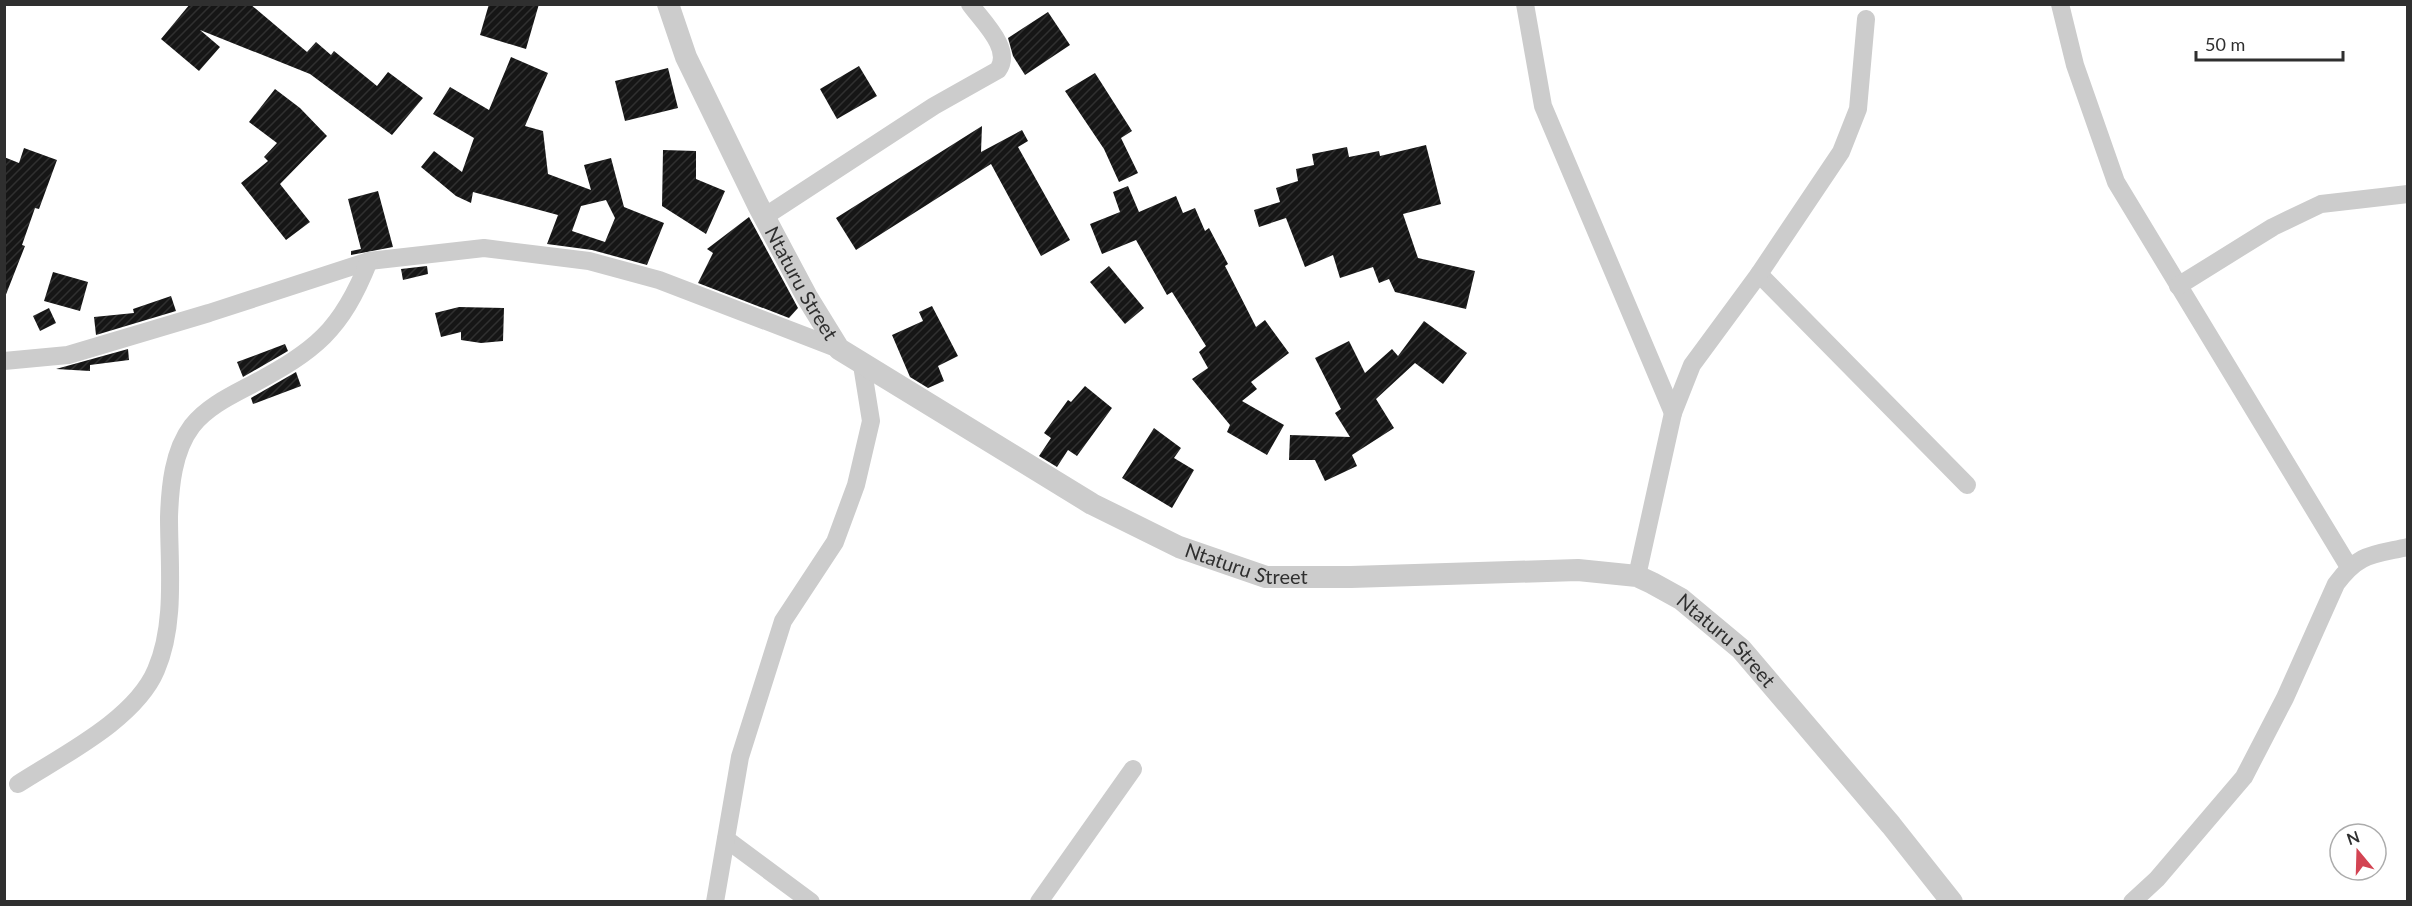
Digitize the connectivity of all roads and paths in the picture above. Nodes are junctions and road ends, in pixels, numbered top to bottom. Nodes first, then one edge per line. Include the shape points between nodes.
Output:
1 (668, 4) edge
2 (970, 4) edge
3 (1525, 4) edge
4 (2060, 4) edge
5 (1866, 19) dead end
6 (2408, 194) edge
7 (764, 217) junction
8 (369, 261) junction
9 (1759, 274) junction
10 (2178, 286) junction
11 (839, 349) junction
12 (4, 361) edge
13 (862, 365) junction
14 (1673, 413) junction
15 (1967, 485) dead end
16 (2408, 547) edge
17 (2349, 567) junction
18 (1637, 576) junction
19 (1133, 769) dead end
20 (18, 784) dead end
21 (726, 840) junction
22 (715, 902) edge
23 (811, 902) edge
24 (1039, 902) edge
25 (1952, 902) edge
26 (2132, 902) edge

1 - 7 street, Ntaturu Street via 686,57
2 - 7 street via 1001,48 1003,59 998,70 933,106
3 - 14 street via 1543,106
4 - 10 street via 2075,65 2115,182
5 - 9 street via 1858,109 1845,141 1806,207
6 - 10 street via 2321,204 2273,227
7 - 11 street, Ntaturu Street
8 - 11 street via 484,248 589,261 659,280
8 - 12 street via 68,355
8 - 20 street via 355,297 328,332 299,359 214,406 192,426 178,451 170,501 168,611 156,672 134,702 106,727
9 - 14 street via 1692,365
9 - 15 street
10 - 17 street
11 - 13 street, Ntaturu Street
13 - 18 street, Ntaturu Street via 1092,504 1179,547 1266,577 1578,570
13 - 21 street via 871,421 856,485 835,542 783,621 740,757
14 - 18 street
16 - 17 street via 2364,556
17 - 26 street via 2336,584 2285,698 2244,777 2157,879
18 - 25 street, Ntaturu Street via 1681,599 1741,648
19 - 24 street
21 - 22 street
21 - 23 street

